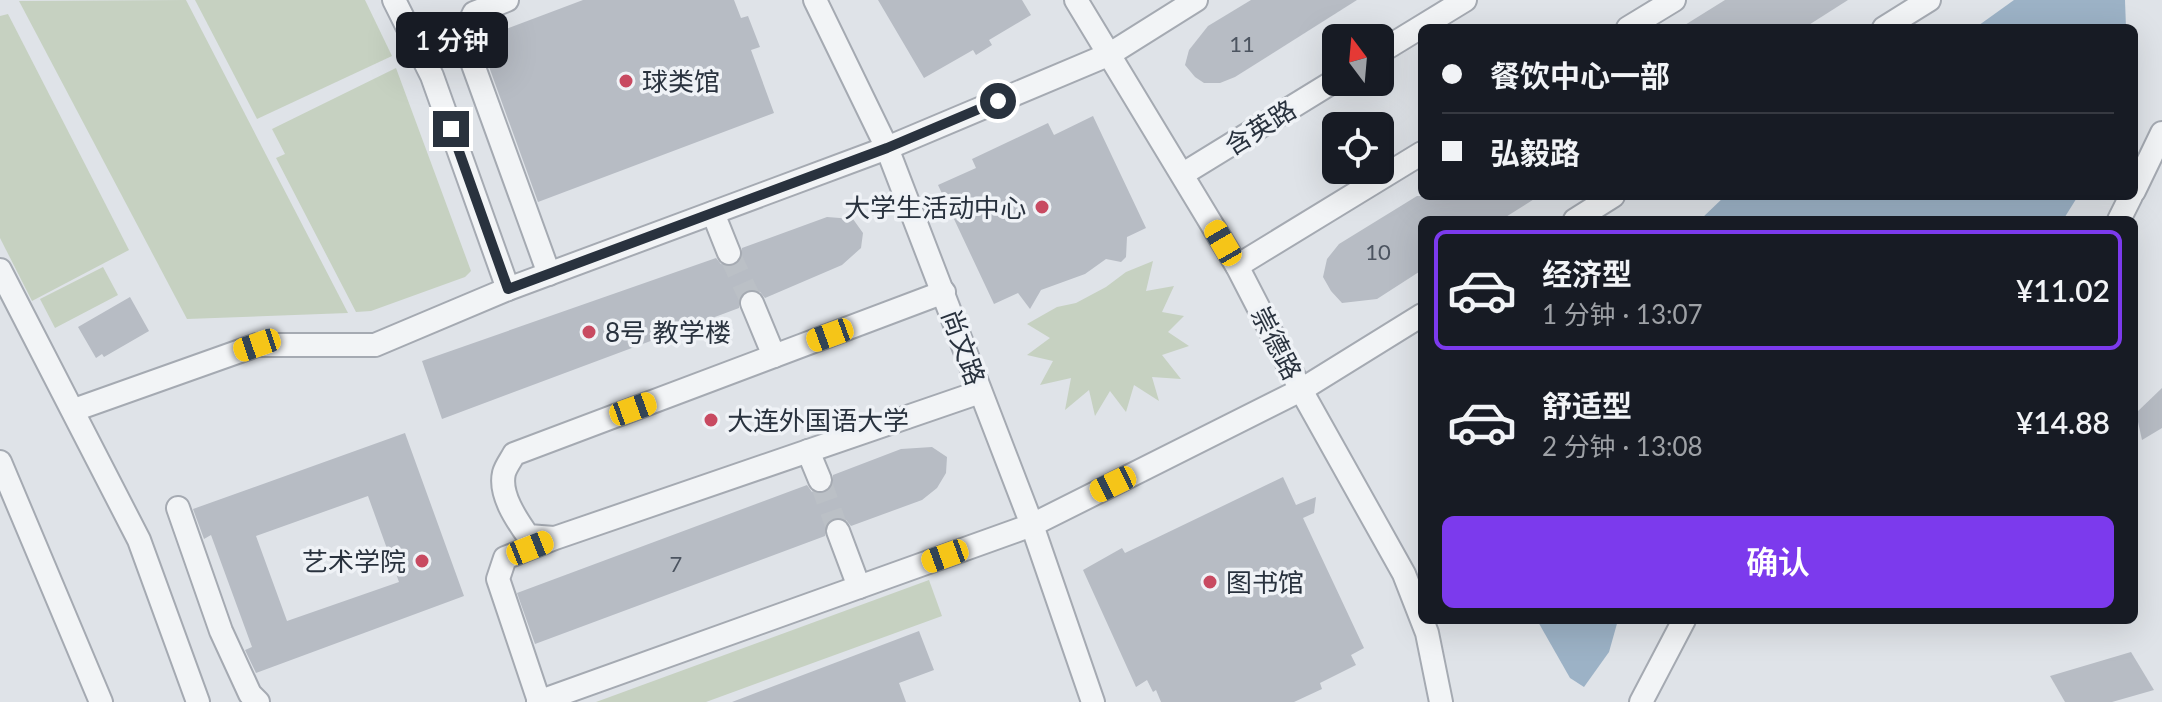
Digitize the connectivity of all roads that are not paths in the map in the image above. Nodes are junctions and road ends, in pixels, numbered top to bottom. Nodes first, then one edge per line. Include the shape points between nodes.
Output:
1 (394, 0) edge
2 (507, 0) edge
3 (815, 0) edge
4 (1076, 0) edge
5 (1196, 0) edge
6 (1465, 0) edge
7 (1674, 0) edge
8 (1929, 0) edge
9 (1426, 24) edge
10 (1636, 24) edge
11 (1890, 24) edge
12 (1418, 29) edge
13 (1394, 43) edge
14 (1110, 54) junction
15 (1322, 89) edge
16 (2162, 133) edge
17 (887, 148) junction
18 (1418, 155) edge
19 (1183, 174) junction
20 (2138, 183) edge
21 (1607, 200) edge
22 (713, 213) junction
23 (1581, 216) edge
24 (729, 253) tunnel mouth
25 (1237, 266) junction
26 (0, 270) edge
27 (549, 274) junction
28 (508, 289) junction
29 (944, 292) junction
30 (752, 303) tunnel mouth
31 (1418, 317) edge
32 (774, 356) junction
33 (1301, 390) junction
34 (980, 392) junction
35 (74, 410) junction
36 (808, 451) junction
37 (0, 462) edge
38 (820, 480) tunnel mouth
39 (178, 508) dead end
40 (1032, 525) junction
41 (838, 531) tunnel mouth
42 (555, 538) junction
43 (859, 587) junction
44 (1418, 610) edge
45 (1423, 624) edge
46 (1682, 624) edge
47 (101, 702) edge
48 (198, 702) edge
49 (258, 702) edge
50 (538, 702) edge
51 (1093, 702) edge
52 (1441, 702) edge
53 (1641, 702) edge

1 - 28 street via 432,76
2 - 27 street via 474,13 464,34
3 - 17 street, 尚文路
4 - 14 street, 崇德路
5 - 14 street
6 - 9 street
7 - 10 street
8 - 11 street
12 - 13 street
14 - 17 street
14 - 19 street, 崇德路
15 - 19 street, 含英路
16 - 20 street
17 - 22 street
17 - 29 street, 尚文路
18 - 25 street
19 - 25 street, 崇德路
21 - 23 street
22 - 24 street
22 - 27 street
25 - 33 street, 崇德路
26 - 35 street
27 - 28 street
28 - 35 street via 375,345 257,345
29 - 32 street
29 - 34 street, 尚文路
30 - 32 street
31 - 33 street
32 - 42 street via 514,454 503,487 511,508 528,536
33 - 40 street
33 - 44 street, 崇德路 via 1404,574
34 - 36 street
34 - 40 street, 尚文路
35 - 48 street via 139,540
36 - 38 street
36 - 42 street
37 - 47 street
39 - 49 street via 221,631
40 - 43 street
40 - 51 street, 尚文路
41 - 43 street
42 - 50 street via 505,558 498,579
43 - 50 street
45 - 52 street, 崇德路
46 - 53 street

